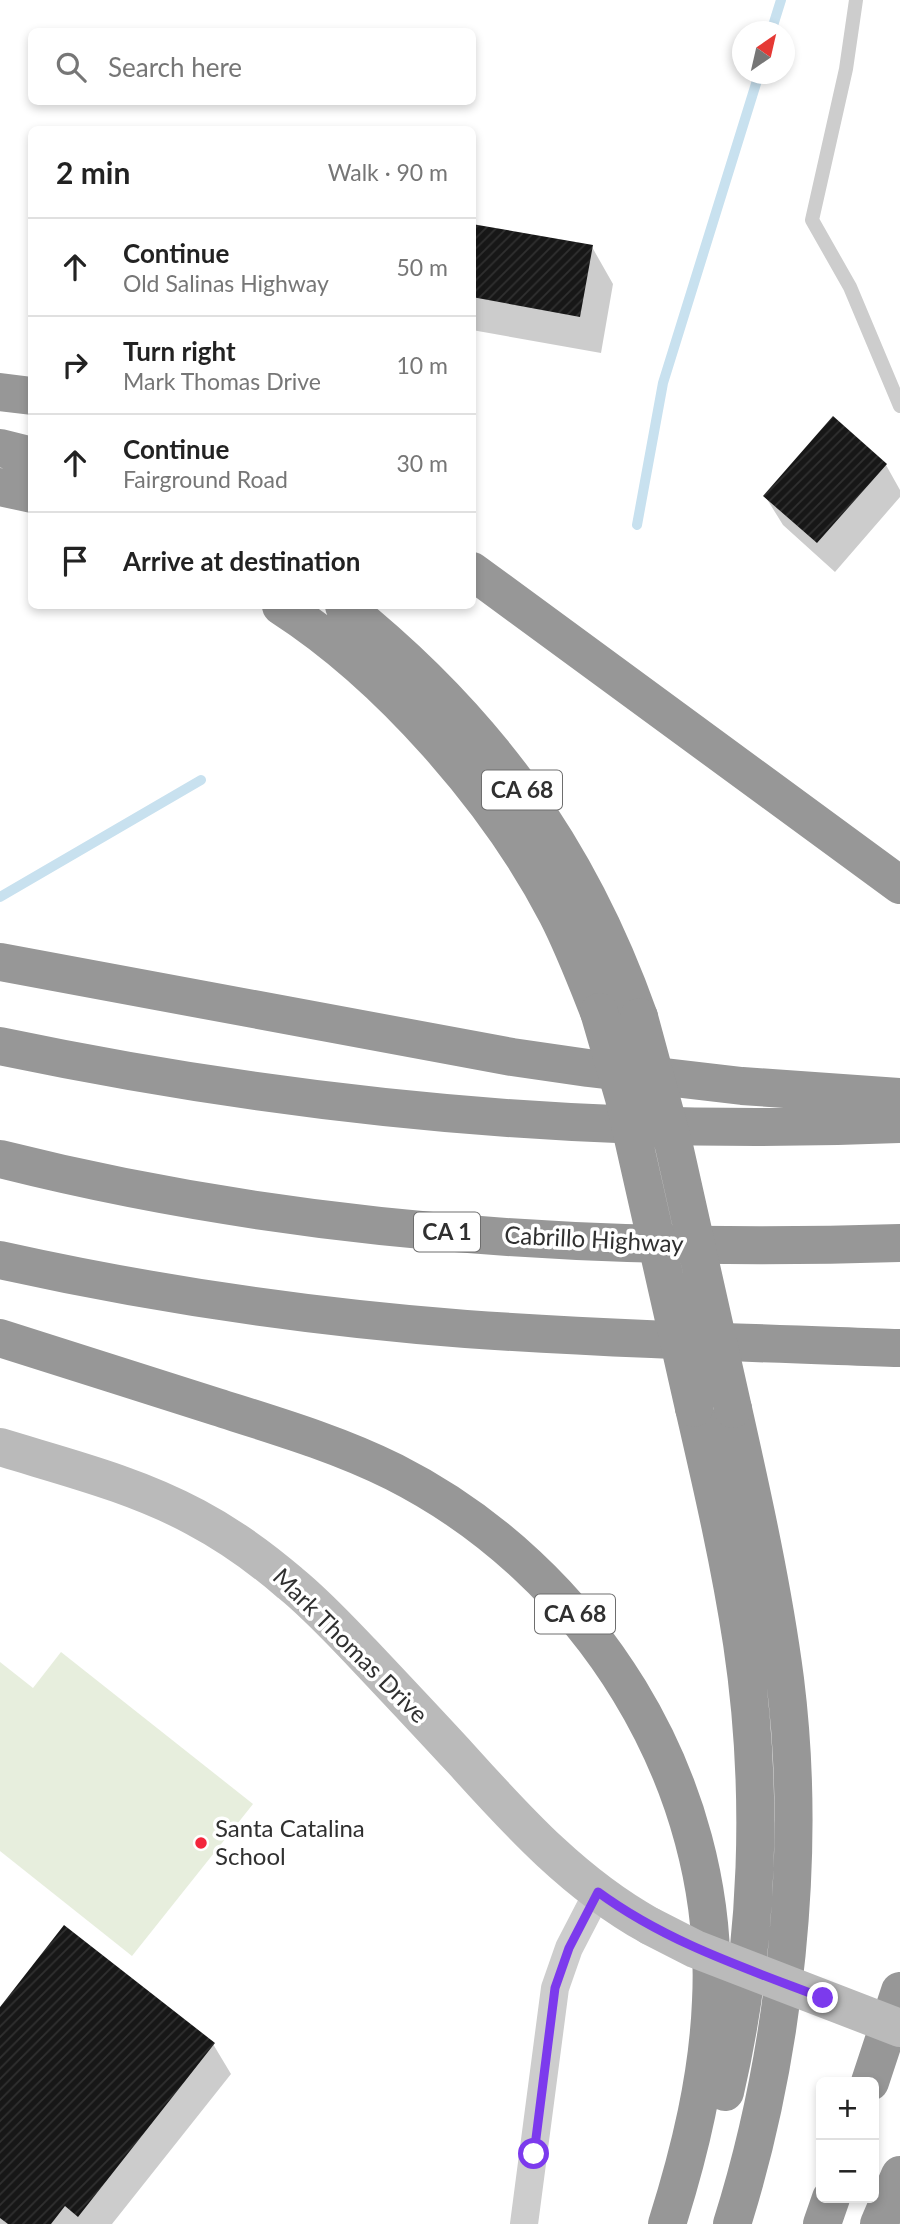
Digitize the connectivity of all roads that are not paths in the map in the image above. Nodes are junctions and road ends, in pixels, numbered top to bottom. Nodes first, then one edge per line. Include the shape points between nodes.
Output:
1 (856, 0) edge
2 (0, 392) edge
3 (28, 396) edge
4 (900, 406) edge
5 (0, 447) edge
6 (28, 455) edge
7 (0, 487) edge
8 (28, 493) edge
9 (476, 574) edge
10 (285, 609) edge
11 (348, 609) edge
12 (900, 885) edge
13 (0, 962) edge
14 (0, 1046) edge
15 (900, 1097) edge
16 (900, 1124) edge
17 (0, 1159) edge
18 (900, 1243) edge
19 (0, 1260) edge
20 (0, 1338) edge
21 (900, 1348) edge
22 (0, 1447) edge
23 (598, 1892) junction
24 (900, 1991) edge
25 (900, 2028) edge
26 (872, 2077) edge
27 (900, 2175) edge
28 (829, 2203) edge
29 (524, 2224) edge
30 (667, 2224) edge
31 (687, 2224) edge
32 (732, 2224) edge
33 (822, 2224) edge
34 (879, 2224) edge

1 - 4 lane via 846,69 812,220 850,287
2 - 3 highway
5 - 6 highway
7 - 8 highway
9 - 12 highway
10 - 31 highway, bridge via 385,690 442,748 516,845 573,946 599,1012 627,1109 720,1526 742,1643 751,1726 754,1849 747,1964 708,2162
11 - 32 highway, CA 68, bridge via 439,691 490,748 562,850 622,969 674,1146 760,1533 789,1723 791,1888 779,2014
13 - 15 highway via 524,1059 742,1086
14 - 16 highway via 209,1085 458,1115 689,1127
17 - 18 highway, Cabrillo Highway / CA 1 via 224,1205 426,1230 677,1245
19 - 21 highway via 143,1289 384,1321 547,1334
20 - 30 highway, CA 68 via 317,1439 393,1472 460,1510 523,1559 603,1649 646,1718 677,1787 697,1857 709,1928 712,1998 703,2080
22 - 23 street, Mark Thomas Drive via 122,1485 230,1536 293,1584 523,1827
23 - 25 street, Mark Thomas Drive, bridge via 695,1949
23 - 29 street via 569,1948 555,1988
24 - 26 highway
27 - 34 highway
28 - 33 highway

